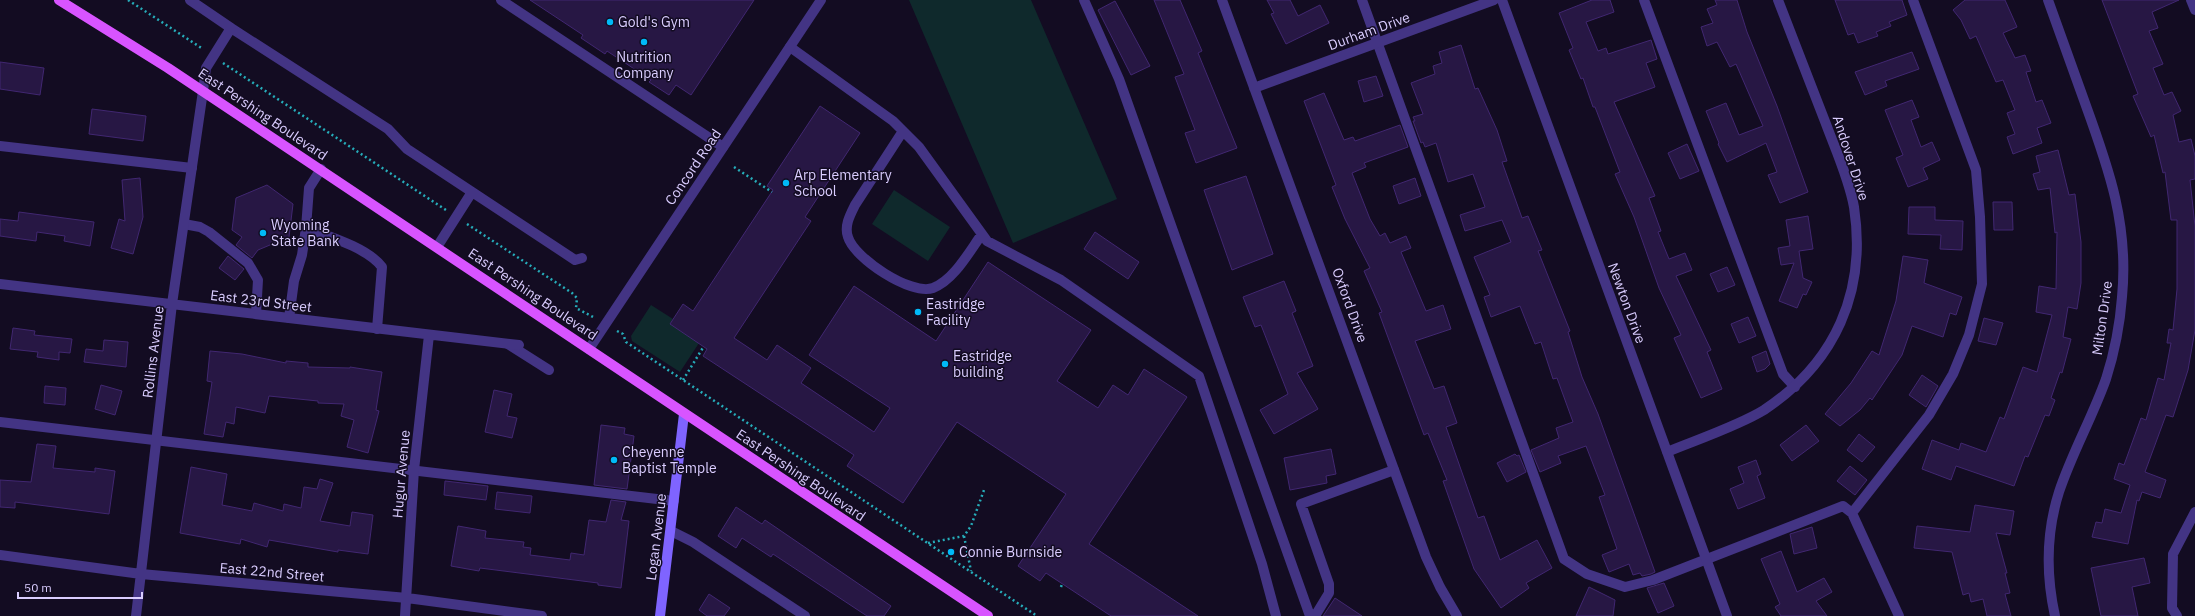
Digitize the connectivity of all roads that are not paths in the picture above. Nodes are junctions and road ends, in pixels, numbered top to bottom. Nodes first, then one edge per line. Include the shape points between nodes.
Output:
1 (59, 0) edge
2 (190, 0) edge
3 (501, 0) edge
4 (821, 0) edge
5 (1084, 0) edge
6 (1222, 0) edge
7 (1362, 0) edge
8 (1494, 0) edge
9 (1502, 0) edge
10 (1644, 0) edge
11 (1778, 0) edge
12 (1913, 0) edge
13 (2048, 0) edge
14 (2192, 0) edge
15 (2195, 10) edge
16 (231, 28) junction
17 (1378, 42) junction
18 (790, 47) junction
19 (1254, 88) junction
20 (202, 91) junction
21 (903, 132) junction
22 (0, 146) edge
23 (723, 147) junction
24 (192, 168) junction
25 (321, 169) junction
26 (472, 192) junction
27 (184, 224) junction
28 (306, 228) junction
29 (982, 234) junction
30 (437, 247) junction
31 (582, 258) dead end
32 (0, 284) edge
33 (172, 304) junction
34 (256, 314) junction
35 (289, 318) junction
36 (377, 328) junction
37 (429, 335) junction
38 (508, 344) junction
39 (519, 345) dead end
40 (589, 348) junction
41 (549, 370) dead end
42 (1795, 387) junction
43 (684, 414) junction
44 (0, 422) edge
45 (157, 440) junction
46 (1667, 452) junction
47 (414, 470) junction
48 (1394, 470) junction
49 (674, 501) junction
50 (2195, 512) edge
51 (1852, 513) junction
52 (671, 531) junction
53 (0, 555) edge
54 (1706, 559) junction
55 (141, 574) junction
56 (407, 598) junction
57 (136, 616) edge
58 (406, 616) edge
59 (542, 616) edge
60 (660, 616) edge
61 (805, 616) edge
62 (988, 616) edge
63 (1276, 616) edge
64 (1310, 616) edge
65 (1315, 616) edge
66 (1457, 616) edge
67 (1727, 616) edge
68 (1899, 616) edge
69 (2055, 616) edge
70 (2178, 616) edge

1 - 20 main road, East Pershing Boulevard
2 - 16 street
3 - 23 street
4 - 18 street, Concord Road
5 - 64 street via 1119,78
6 - 19 street, Oxford Drive
7 - 17 street
8 - 17 street, Durham Drive
9 - 46 street, Newton Drive
10 - 42 street via 1783,374
11 - 42 street, Andover Drive via 1844,171 1854,206 1857,241 1856,272 1848,305 1836,336
12 - 51 street via 1976,170 1982,284 1969,335 1953,374 1929,415
13 - 69 street, Milton Drive via 2110,170 2120,218 2123,257 2122,296 2106,378 2059,493 2052,524 2048,563 2049,589
14 - 15 street
16 - 20 street, Rollins Avenue via 206,68
16 - 26 street via 388,129 407,149
17 - 19 street, Durham Drive
17 - 54 street via 1564,559 1587,574 1625,587 1653,580
18 - 21 street via 893,121
18 - 23 street, Concord Road
19 - 48 street, Oxford Drive
20 - 24 street, Rollins Avenue
20 - 25 main road, East Pershing Boulevard
21 - 29 street via 919,147
21 - 29 street via 854,205 846,227 854,248 894,279 925,290 942,283
22 - 24 street
23 - 40 street, Concord Road
24 - 27 street, Rollins Avenue
25 - 28 street via 309,188
25 - 30 main road, East Pershing Boulevard
26 - 30 street
26 - 31 street via 575,260
27 - 33 street, Rollins Avenue
27 - 34 street via 200,227 209,232 248,263 258,280
28 - 35 street
28 - 36 street via 360,251 382,267
29 - 63 street via 987,241 1061,280 1199,376 1262,564
30 - 40 main road, East Pershing Boulevard
32 - 33 street, East 23rd Street
33 - 34 street, East 23rd Street
33 - 45 street, Rollins Avenue
34 - 35 street, East 23rd Street
35 - 36 street, East 23rd Street
36 - 37 street, East 23rd Street
37 - 38 street, East 23rd Street
37 - 47 street, Hugur Avenue
38 - 39 street, East 23rd Street
38 - 41 street
40 - 43 main road, East Pershing Boulevard
42 - 46 street, Andover Drive via 1762,411
43 - 49 main road, Logan Avenue
43 - 62 main road, East Pershing Boulevard
44 - 45 street
45 - 47 street
45 - 55 street, Rollins Avenue
46 - 54 street, Newton Drive
47 - 49 street
47 - 56 street, Hugur Avenue
48 - 65 street via 1301,504 1329,584 1329,593
48 - 66 street, Oxford Drive via 1426,557
49 - 52 main road, Logan Avenue
50 - 70 street via 2173,554 2172,608
51 - 54 street via 1843,506
51 - 68 street
52 - 60 main road, Logan Avenue
52 - 61 street via 693,542
53 - 55 street, East 22nd Street
54 - 67 street, Newton Drive
55 - 56 street, East 22nd Street
55 - 57 street, Rollins Avenue
56 - 58 street, Hugur Avenue
56 - 59 street, East 22nd Street

